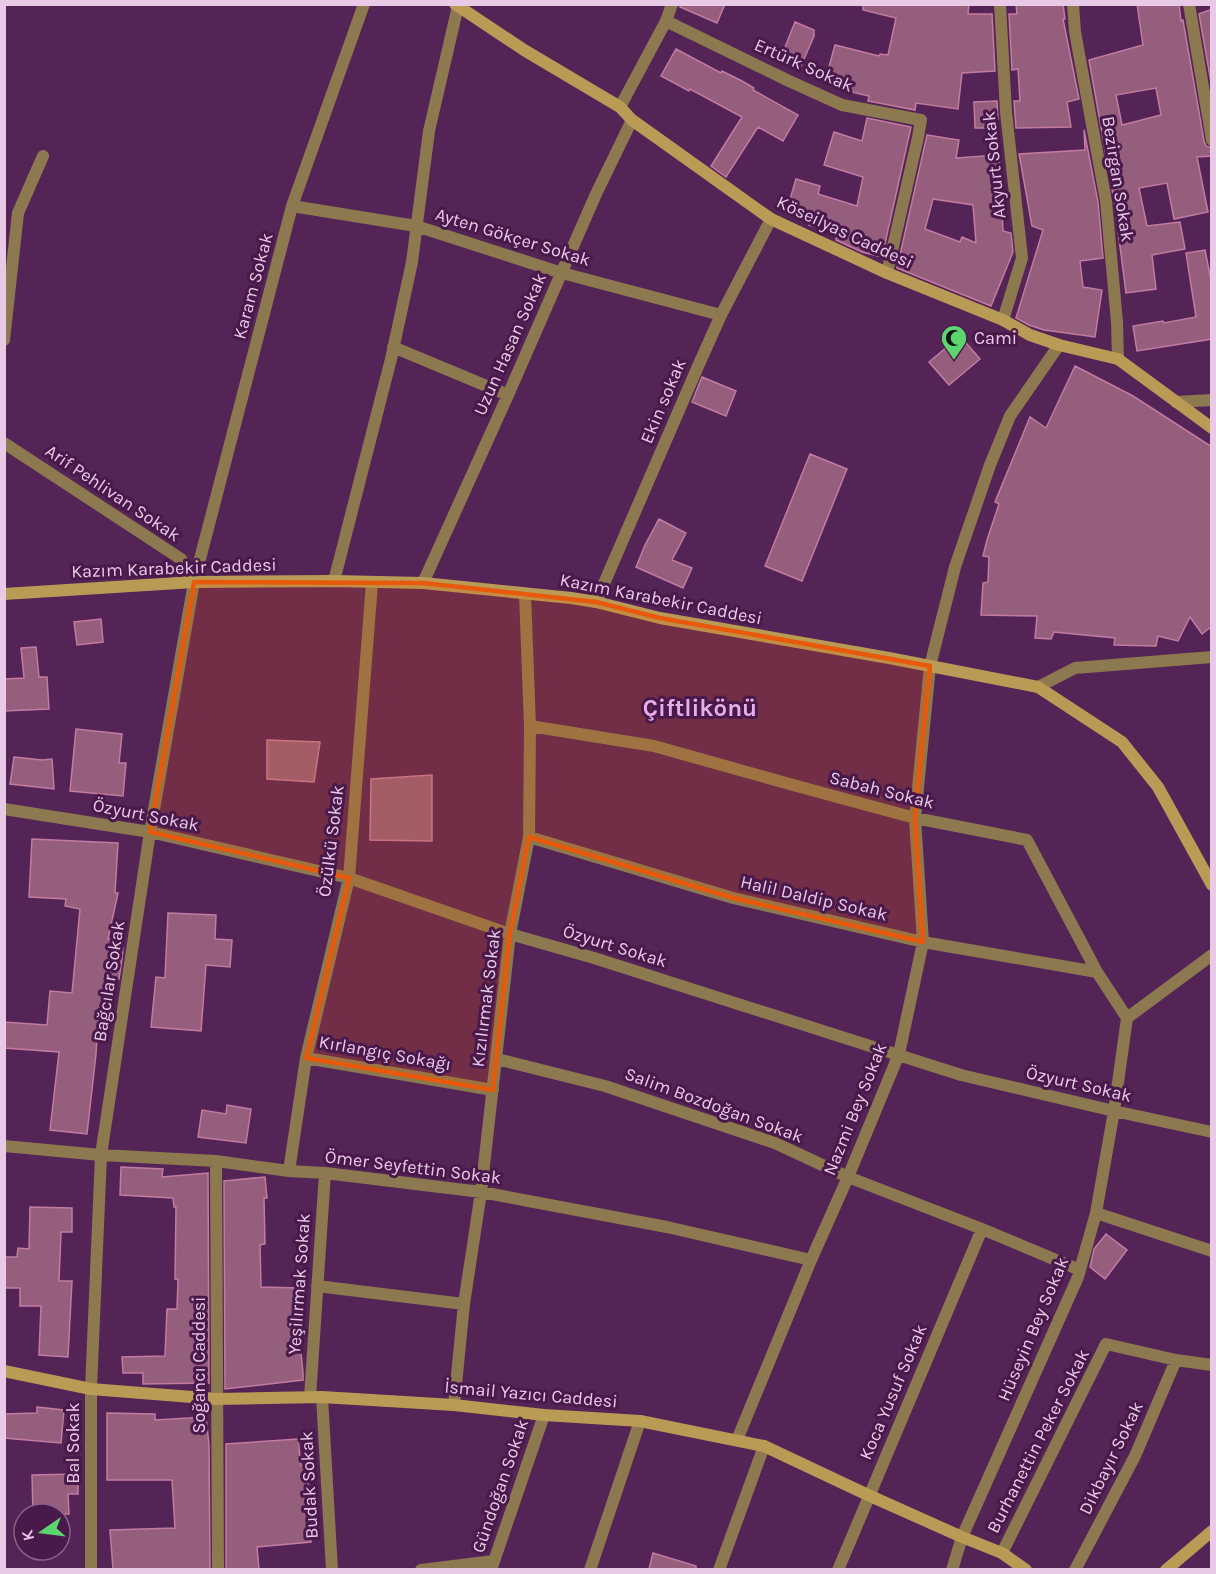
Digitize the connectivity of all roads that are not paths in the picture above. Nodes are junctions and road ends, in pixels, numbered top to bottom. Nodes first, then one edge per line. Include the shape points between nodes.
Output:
1 (364, 4) edge
2 (672, 4) edge
3 (1000, 4) edge
4 (1072, 4) edge
5 (1189, 4) edge
6 (457, 5) edge
7 (666, 21) junction
8 (620, 107) junction
9 (632, 120) junction
10 (1212, 140) edge
11 (43, 156) dead end
12 (292, 206) junction
13 (771, 219) junction
14 (416, 226) junction
15 (562, 273) junction
16 (887, 273) junction
17 (721, 315) junction
18 (1003, 320) junction
19 (4, 340) edge
20 (1059, 345) junction
21 (393, 347) junction
22 (1118, 359) junction
23 (508, 395) junction
24 (1212, 400) edge
25 (1176, 402) junction
26 (1212, 428) edge
27 (4, 443) edge
28 (334, 581) junction
29 (194, 582) junction
30 (372, 583) junction
31 (423, 583) junction
32 (4, 594) edge
33 (525, 594) junction
34 (596, 602) junction
35 (1212, 657) edge
36 (930, 666) junction
37 (1038, 687) junction
38 (530, 726) junction
39 (4, 809) edge
40 (915, 818) junction
41 (150, 832) junction
42 (529, 837) junction
43 (1208, 870) edge
44 (349, 878) junction
45 (1212, 885) edge
46 (510, 934) junction
47 (923, 942) junction
48 (1212, 955) edge
49 (1097, 972) junction
50 (1127, 1018) junction
51 (899, 1054) junction
52 (306, 1058) junction
53 (497, 1059) junction
54 (493, 1090) junction
55 (1114, 1112) junction
56 (1212, 1132) edge
57 (4, 1146) edge
58 (102, 1155) junction
59 (216, 1161) junction
60 (289, 1171) junction
61 (325, 1173) junction
62 (848, 1177) junction
63 (481, 1192) junction
64 (1096, 1213) junction
65 (982, 1229) junction
66 (1212, 1251) edge
67 (811, 1260) junction
68 (1080, 1270) junction
69 (317, 1286) junction
70 (464, 1304) junction
71 (1176, 1360) junction
72 (1212, 1365) edge
73 (4, 1371) edge
74 (91, 1389) junction
75 (316, 1397) junction
76 (217, 1399) junction
77 (454, 1405) junction
78 (544, 1415) junction
79 (640, 1421) junction
80 (737, 1440) junction
81 (764, 1446) junction
82 (868, 1495) junction
83 (1212, 1530) edge
84 (962, 1537) junction
85 (1002, 1553) junction
86 (492, 1565) edge
87 (92, 1569) edge
88 (218, 1569) edge
89 (332, 1569) edge
90 (421, 1569) edge
91 (590, 1569) edge
92 (719, 1569) edge
93 (838, 1569) edge
94 (952, 1569) edge
95 (1026, 1569) edge
96 (1075, 1569) edge
97 (1166, 1569) edge

1 - 12 street, Karam Sokak
2 - 7 street
3 - 18 street, Akyurt Sokak via 1006,112 1022,258
4 - 22 street, Bezirgan Sokak via 1106,201
5 - 10 street
6 - 8 street, Köseilyas Caddesi
6 - 14 street via 429,131
7 - 8 street
7 - 16 street, Ertürk Sokak via 842,105 921,120
8 - 9 street, Köseilyas Caddesi
9 - 13 street, Köseilyas Caddesi
9 - 15 street, Uzun Hasan Sokak
11 - 19 street via 18,213
12 - 14 street, Ayten Gökçer Sokak
12 - 29 street, Karam Sokak
13 - 16 street, Köseilyas Caddesi
13 - 17 street, Ekin sokak
14 - 15 street, Ayten Gökçer Sokak
14 - 21 street
15 - 17 street, Ayten Gökçer Sokak
15 - 23 street, Uzun Hasan Sokak
16 - 18 street, Köseilyas Caddesi
17 - 34 street, Ekin sokak
18 - 20 street, Köseilyas Caddesi
20 - 22 street, Köseilyas Caddesi
20 - 36 street, Nazmi Bey Sokak via 1010,416 990,465 955,567
21 - 23 street
21 - 28 street
22 - 25 street, Köseilyas Caddesi
23 - 31 street, Uzun Hasan Sokak
24 - 25 street
25 - 26 street, Köseilyas Caddesi
27 - 29 street, Arif Pehlivan Sokak via 181,560
28 - 29 street, Kazım Karabekir Caddesi
28 - 30 street, Kazım Karabekir Caddesi
29 - 32 street, Kazım Karabekir Caddesi
29 - 41 street, Bağcılar Sokak
30 - 31 street, Kazım Karabekir Caddesi
30 - 44 street, Özülkü Sokak
31 - 33 street, Kazım Karabekir Caddesi
33 - 34 street, Kazım Karabekir Caddesi
33 - 38 street, Kızılırmak Sokak
34 - 36 street, Kazım Karabekir Caddesi via 660,618
35 - 37 street via 1075,668
36 - 37 street, Kazım Karabekir Caddesi
36 - 40 street, Nazmi Bey Sokak
37 - 43 street, Kazım Karabekir Caddesi via 1122,742 1158,787
38 - 40 street, Sabah Sokak via 654,746
38 - 42 street, Kızılırmak Sokak
39 - 41 street, Özyurt Sokak
40 - 47 street, Nazmi Bey Sokak
40 - 49 street, Sabah Sokak via 1027,840
41 - 44 street, Özyurt Sokak
41 - 58 street, Bağcılar Sokak
42 - 46 street, Kızılırmak Sokak
42 - 47 street, Halil Daldip Sokak via 733,898
43 - 45 street, Kazım Karabekir Caddesi
44 - 46 street, Özyurt Sokak
44 - 52 street, Özülkü Sokak
46 - 51 street, Özyurt Sokak
46 - 53 street, Kızılırmak Sokak
47 - 49 street, Halil Daldip Sokak
47 - 51 street, Nazmi Bey Sokak
48 - 50 street
49 - 50 street, Sabah Sokak
50 - 55 street, Hüseyin Bey Sokak
51 - 55 street, Özyurt Sokak via 961,1074
51 - 62 street, Nazmi Bey Sokak
52 - 54 street, Kırlangıç Sokağı
52 - 60 street, Özülkü Sokak
53 - 54 street, Kızılırmak Sokak
53 - 62 street, Salim Bozdoğan Sokak via 605,1086 763,1139
54 - 63 street, Kızılırmak Sokak
55 - 56 street, Özyurt Sokak
55 - 64 street, Hüseyin Bey Sokak
57 - 58 street, Ömer Seyfettin Sokak
58 - 59 street, Ömer Seyfettin Sokak
58 - 74 street, Bağcılar Sokak
59 - 60 street, Ömer Seyfettin Sokak
59 - 76 street, Soğancı Caddesi
60 - 61 street, Ömer Seyfettin Sokak
61 - 63 street, Ömer Seyfettin Sokak
61 - 69 street, Yeşilırmak Sokak
62 - 65 street, Salim Bozdoğan Sokak
62 - 67 street, Nazmi Bey Sokak
63 - 67 street, Ömer Seyfettin Sokak via 667,1227
63 - 70 street, Kızılırmak Sokak
64 - 66 street
64 - 68 street, Hüseyin Bey Sokak
65 - 68 street, Salim Bozdoğan Sokak
65 - 82 street, Koca Yusuf Sokak
67 - 80 street, Nazmi Bey Sokak
68 - 84 street, Hüseyin Bey Sokak
69 - 70 street
69 - 75 street, Yeşilırmak Sokak
70 - 77 street, Kızılırmak Sokak
71 - 72 street, Burhanettin Peker Sokak
71 - 85 street, Burhanettin Peker Sokak via 1106,1344
71 - 96 street, Dikbayır Sokak via 1135,1456
73 - 74 street, İsmail Yazıcı Caddesi
74 - 76 street, İsmail Yazıcı Caddesi
74 - 87 street, Bal Sokak
75 - 76 street, İsmail Yazıcı Caddesi
75 - 77 street, İsmail Yazıcı Caddesi
75 - 89 street, Budak Sokak
76 - 88 street, Soğancı Caddesi
77 - 78 street, İsmail Yazıcı Caddesi
78 - 79 street, İsmail Yazıcı Caddesi
78 - 86 street, Gündoğan Sokak
79 - 80 street, İsmail Yazıcı Caddesi
79 - 91 street
80 - 81 street, İsmail Yazıcı Caddesi
81 - 82 street, İsmail Yazıcı Caddesi
81 - 92 street
82 - 84 street, İsmail Yazıcı Caddesi
82 - 93 street, Koca Yusuf Sokak
83 - 97 street
84 - 85 street, İsmail Yazıcı Caddesi
84 - 94 street, Hüseyin Bey Sokak
85 - 95 street, İsmail Yazıcı Caddesi
86 - 90 street

